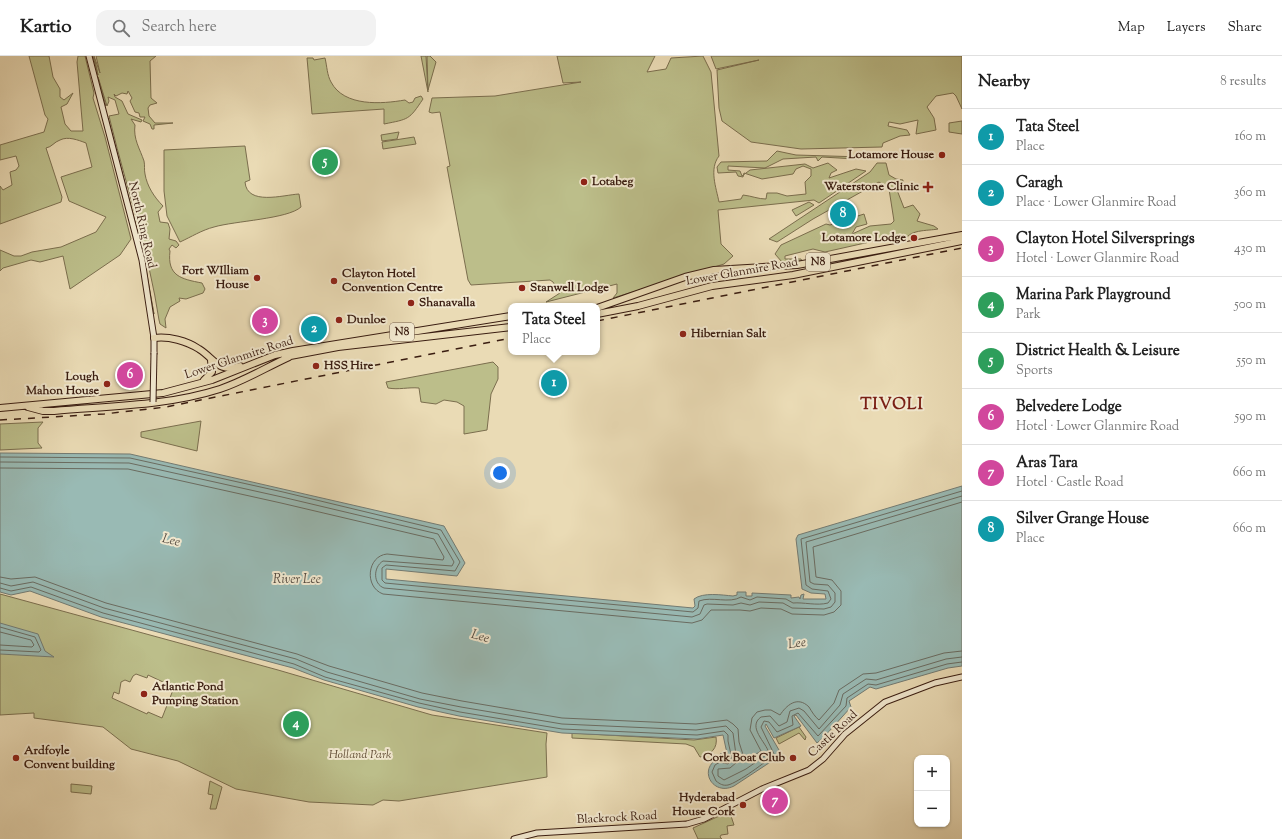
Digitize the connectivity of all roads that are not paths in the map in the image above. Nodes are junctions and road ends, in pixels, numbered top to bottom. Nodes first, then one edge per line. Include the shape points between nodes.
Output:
1 (89, 56) edge
2 (962, 235) edge
3 (962, 242) edge
4 (600, 307) edge
5 (600, 313) edge
6 (508, 316) edge
7 (508, 327) edge
8 (154, 338) junction
9 (275, 355) junction
10 (291, 356) junction
11 (211, 360) junction
12 (195, 385) junction
13 (164, 393) junction
14 (153, 402) junction
15 (26, 406) junction
16 (0, 408) edge
17 (962, 677) edge
18 (720, 812) joint
19 (514, 839) edge

1 - 8 main road, North Ring Road via 140,256
2 - 4 highway, Lower Glanmire Road / N8 via 797,265 714,270
3 - 5 highway, Lower Glanmire Road / N8 via 793,275 717,285
6 - 9 highway, Lower Glanmire Road / N8 via 338,342
7 - 10 highway, Lower Glanmire Road / N8 via 338,347
8 - 11 highway, N8 via 162,337 192,345
8 - 14 main road, North Ring Road, bridge
9 - 11 highway, N8 via 234,368 221,367
9 - 12 highway, Lower Glanmire Road / N8
10 - 13 highway, Lower Glanmire Road / N8 via 192,389
10 - 14 highway via 251,377 220,389 190,397
11 - 12 highway via 213,366 210,376
12 - 13 highway, Lower Glanmire Road / N8
13 - 15 highway, Lower Glanmire Road / N8
14 - 15 highway via 54,411
15 - 16 highway, Lower Glanmire Road / N8
17 - 18 main road, Castle Road via 935,683 882,704 845,734 823,759 809,770 762,789
18 - 19 main road, Blackrock Road via 687,824 541,832

